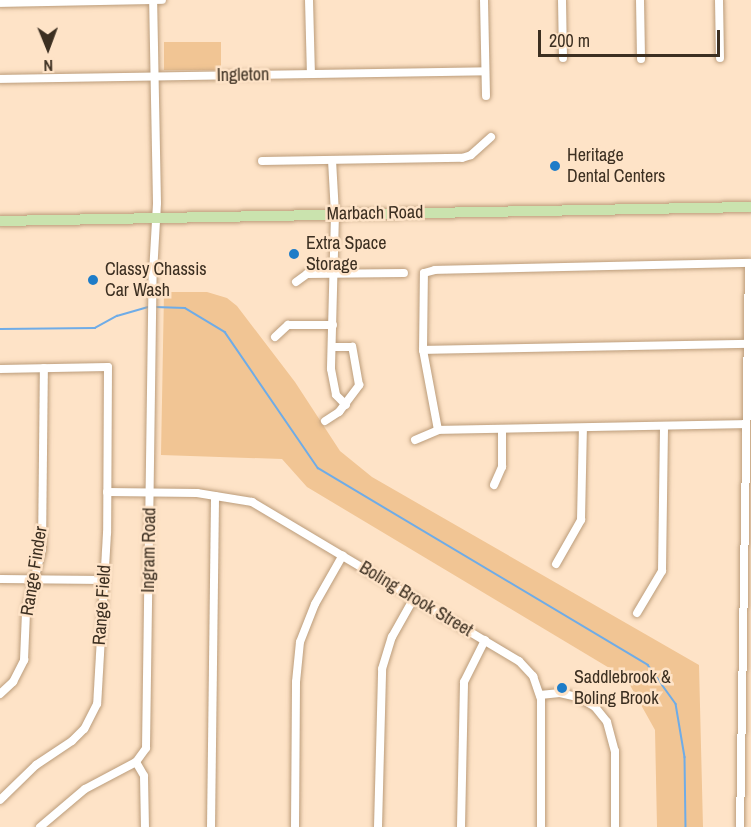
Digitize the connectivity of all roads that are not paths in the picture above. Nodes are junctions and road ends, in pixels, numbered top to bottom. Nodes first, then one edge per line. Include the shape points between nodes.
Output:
1 (153, 0) edge
2 (162, 0) edge
3 (309, 0) edge
4 (484, 0) edge
5 (562, 0) edge
6 (640, 0) edge
7 (719, 0) edge
8 (0, 3) edge
9 (563, 57) dead end
10 (720, 58) dead end
11 (641, 59) dead end
12 (485, 71) junction
13 (310, 75) junction
14 (154, 77) junction
15 (0, 79) edge
16 (486, 96) dead end
17 (491, 137) dead end
18 (332, 160) junction
19 (262, 161) dead end
20 (751, 207) edge
21 (334, 214) junction
22 (155, 218) junction
23 (0, 221) edge
24 (404, 273) dead end
25 (332, 274) junction
26 (296, 282) dead end
27 (333, 325) junction
28 (275, 337) dead end
29 (747, 344) junction
30 (333, 347) junction
31 (423, 350) junction
32 (44, 368) junction
33 (0, 369) edge
34 (346, 405) junction
35 (325, 421) dead end
36 (746, 424) junction
37 (664, 426) junction
38 (583, 428) junction
39 (502, 429) junction
40 (438, 430) junction
41 (415, 440) dead end
42 (748, 469) edge
43 (494, 485) dead end
44 (107, 492) junction
45 (150, 492) junction
46 (215, 496) junction
47 (343, 555) junction
48 (556, 564) dead end
49 (0, 579) edge
50 (34, 580) junction
51 (104, 580) junction
52 (414, 598) junction
53 (637, 613) dead end
54 (485, 640) junction
55 (0, 694) edge
56 (540, 694) junction
57 (741, 760) junction
58 (751, 760) edge
59 (136, 762) junction
60 (0, 800) edge
61 (40, 827) edge
62 (145, 827) edge
63 (211, 827) edge
64 (295, 827) edge
65 (378, 827) edge
66 (461, 827) edge
67 (541, 827) edge
68 (615, 827) edge
69 (740, 827) edge

1 - 2 street
1 - 8 street
1 - 14 street, Ingram Road
3 - 13 street
4 - 12 street
5 - 9 street
6 - 11 street
7 - 10 street
12 - 13 street, Ingleton
12 - 16 street
13 - 14 street, Ingleton
14 - 15 street, Ingleton
14 - 22 street, Ingram Road
17 - 18 street via 462,158
18 - 19 street
18 - 21 street
20 - 21 main road, Marbach Road
21 - 22 main road, Marbach Road
21 - 25 street
22 - 23 main road, Marbach Road
22 - 45 street, Ingram Road
24 - 25 street
25 - 26 street via 307,274
25 - 27 street
27 - 28 street via 288,326
27 - 30 street
29 - 31 street
29 - 31 street via 749,263 435,270 424,273
29 - 36 street
30 - 34 street via 333,387
30 - 34 street via 352,347 359,385
31 - 40 street
32 - 33 street
32 - 44 street, Range Field via 108,367
32 - 50 street, Range Finder via 43,538
34 - 35 street
36 - 37 street
36 - 42 street
37 - 38 street
37 - 53 street via 662,571
38 - 39 street
38 - 48 street via 581,520
39 - 40 street
39 - 43 street via 502,467
40 - 41 street
42 - 57 street
44 - 45 street, Boling Brook Street
44 - 51 street, Range Field
45 - 46 street, Boling Brook Street
45 - 59 street, Ingram Road via 147,742
46 - 47 street, Boling Brook Street via 258,505
46 - 63 street
47 - 52 street, Boling Brook Street
47 - 64 street via 315,604 300,642
49 - 50 street
50 - 51 street
50 - 55 street, Range Finder via 26,612 24,660 13,682
51 - 60 street, Range Field via 99,690 93,716 72,741 36,765
52 - 54 street, Boling Brook Street
52 - 65 street via 392,637 382,669
54 - 56 street, Boling Brook Street via 523,664
54 - 66 street via 464,682
56 - 67 street, Boling Brook Street
56 - 68 street via 578,697 595,706 607,722 615,751
57 - 58 street
57 - 69 street
59 - 61 street via 85,789
59 - 62 street via 144,776

